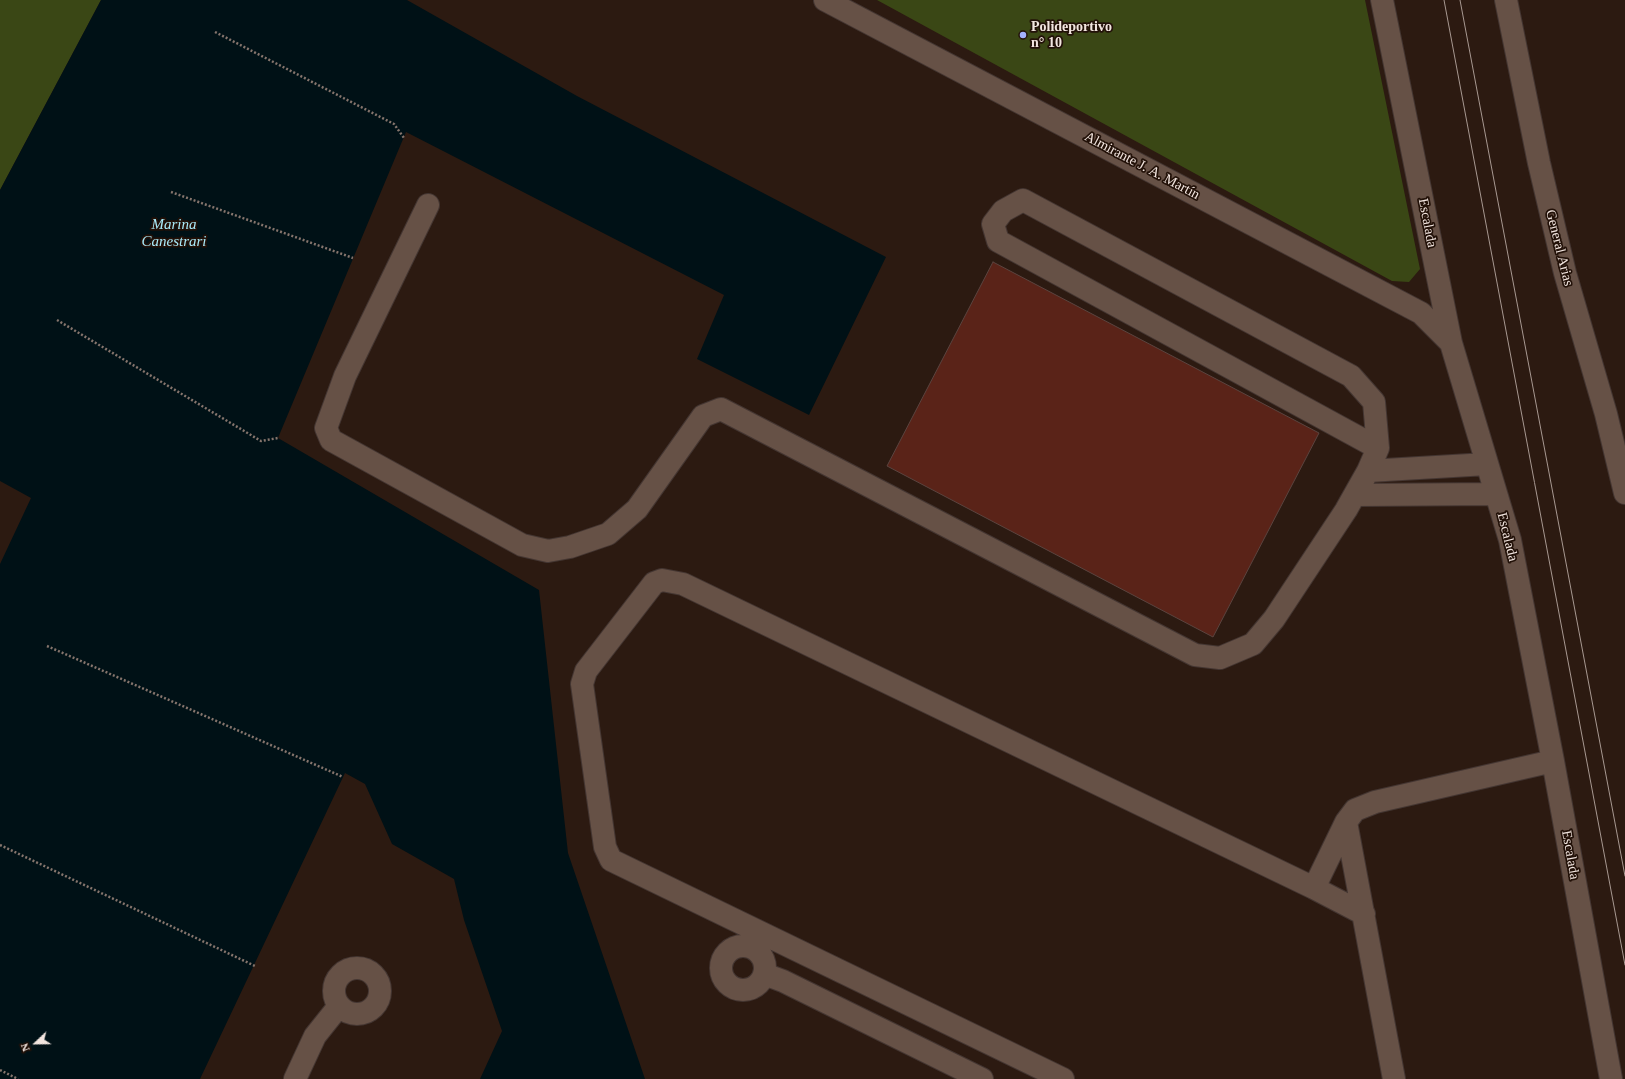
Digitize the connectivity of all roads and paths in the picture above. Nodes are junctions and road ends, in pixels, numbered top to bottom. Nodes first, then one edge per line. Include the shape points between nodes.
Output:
1 (825, 0) edge
2 (1382, 0) edge
3 (1506, 0) edge
4 (215, 32) dead end
5 (404, 138) dead end
6 (171, 192) dead end
7 (428, 205) dead end
8 (353, 258) dead end
9 (57, 320) dead end
10 (1451, 342) junction
11 (1606, 414) junction
12 (1625, 424) edge
13 (278, 438) dead end
14 (1378, 448) junction
15 (1487, 464) junction
16 (1368, 471) junction
17 (1625, 493) edge
18 (1496, 494) junction
19 (1355, 495) junction
20 (47, 646) dead end
21 (1552, 761) junction
22 (343, 777) dead end
23 (1346, 822) junction
24 (0, 845) edge
25 (1314, 888) junction
26 (1364, 914) junction
27 (255, 966) dead end
28 (764, 974) dead end
29 (339, 1006) dead end
30 (0, 1070) edge
31 (18, 1079) edge
32 (295, 1079) edge
33 (982, 1079) edge
34 (1063, 1079) edge
35 (1394, 1079) edge
36 (1611, 1079) edge

1 - 10 street, Almirante J. A. Martín via 1422,313
2 - 10 street, Escalada
3 - 11 street, General Arias via 1539,163 1565,273
4 - 5 path via 394,124
6 - 8 path
7 - 19 street via 344,376 326,428 331,440 522,545 548,551 570,547 608,534 637,509 703,416 721,409 1195,655 1220,658 1253,644 1274,620
9 - 13 path via 261,441
10 - 15 street, Escalada
11 - 12 street
11 - 17 street, General Arias
14 - 14 street via 1374,402 1351,376 1023,200 1003,211 993,224 998,241
14 - 16 street
15 - 16 street
15 - 18 street, Escalada
16 - 19 street
18 - 19 street
18 - 21 street, Escalada via 1510,540
20 - 22 path
21 - 23 street via 1375,802 1355,810
21 - 36 street, Escalada
23 - 25 street
23 - 26 street
24 - 27 path
25 - 26 street
25 - 34 street via 682,584 662,580 654,583 586,671 582,684 605,847 611,860
26 - 35 street
28 - 33 street
29 - 32 street via 315,1036
30 - 31 path

